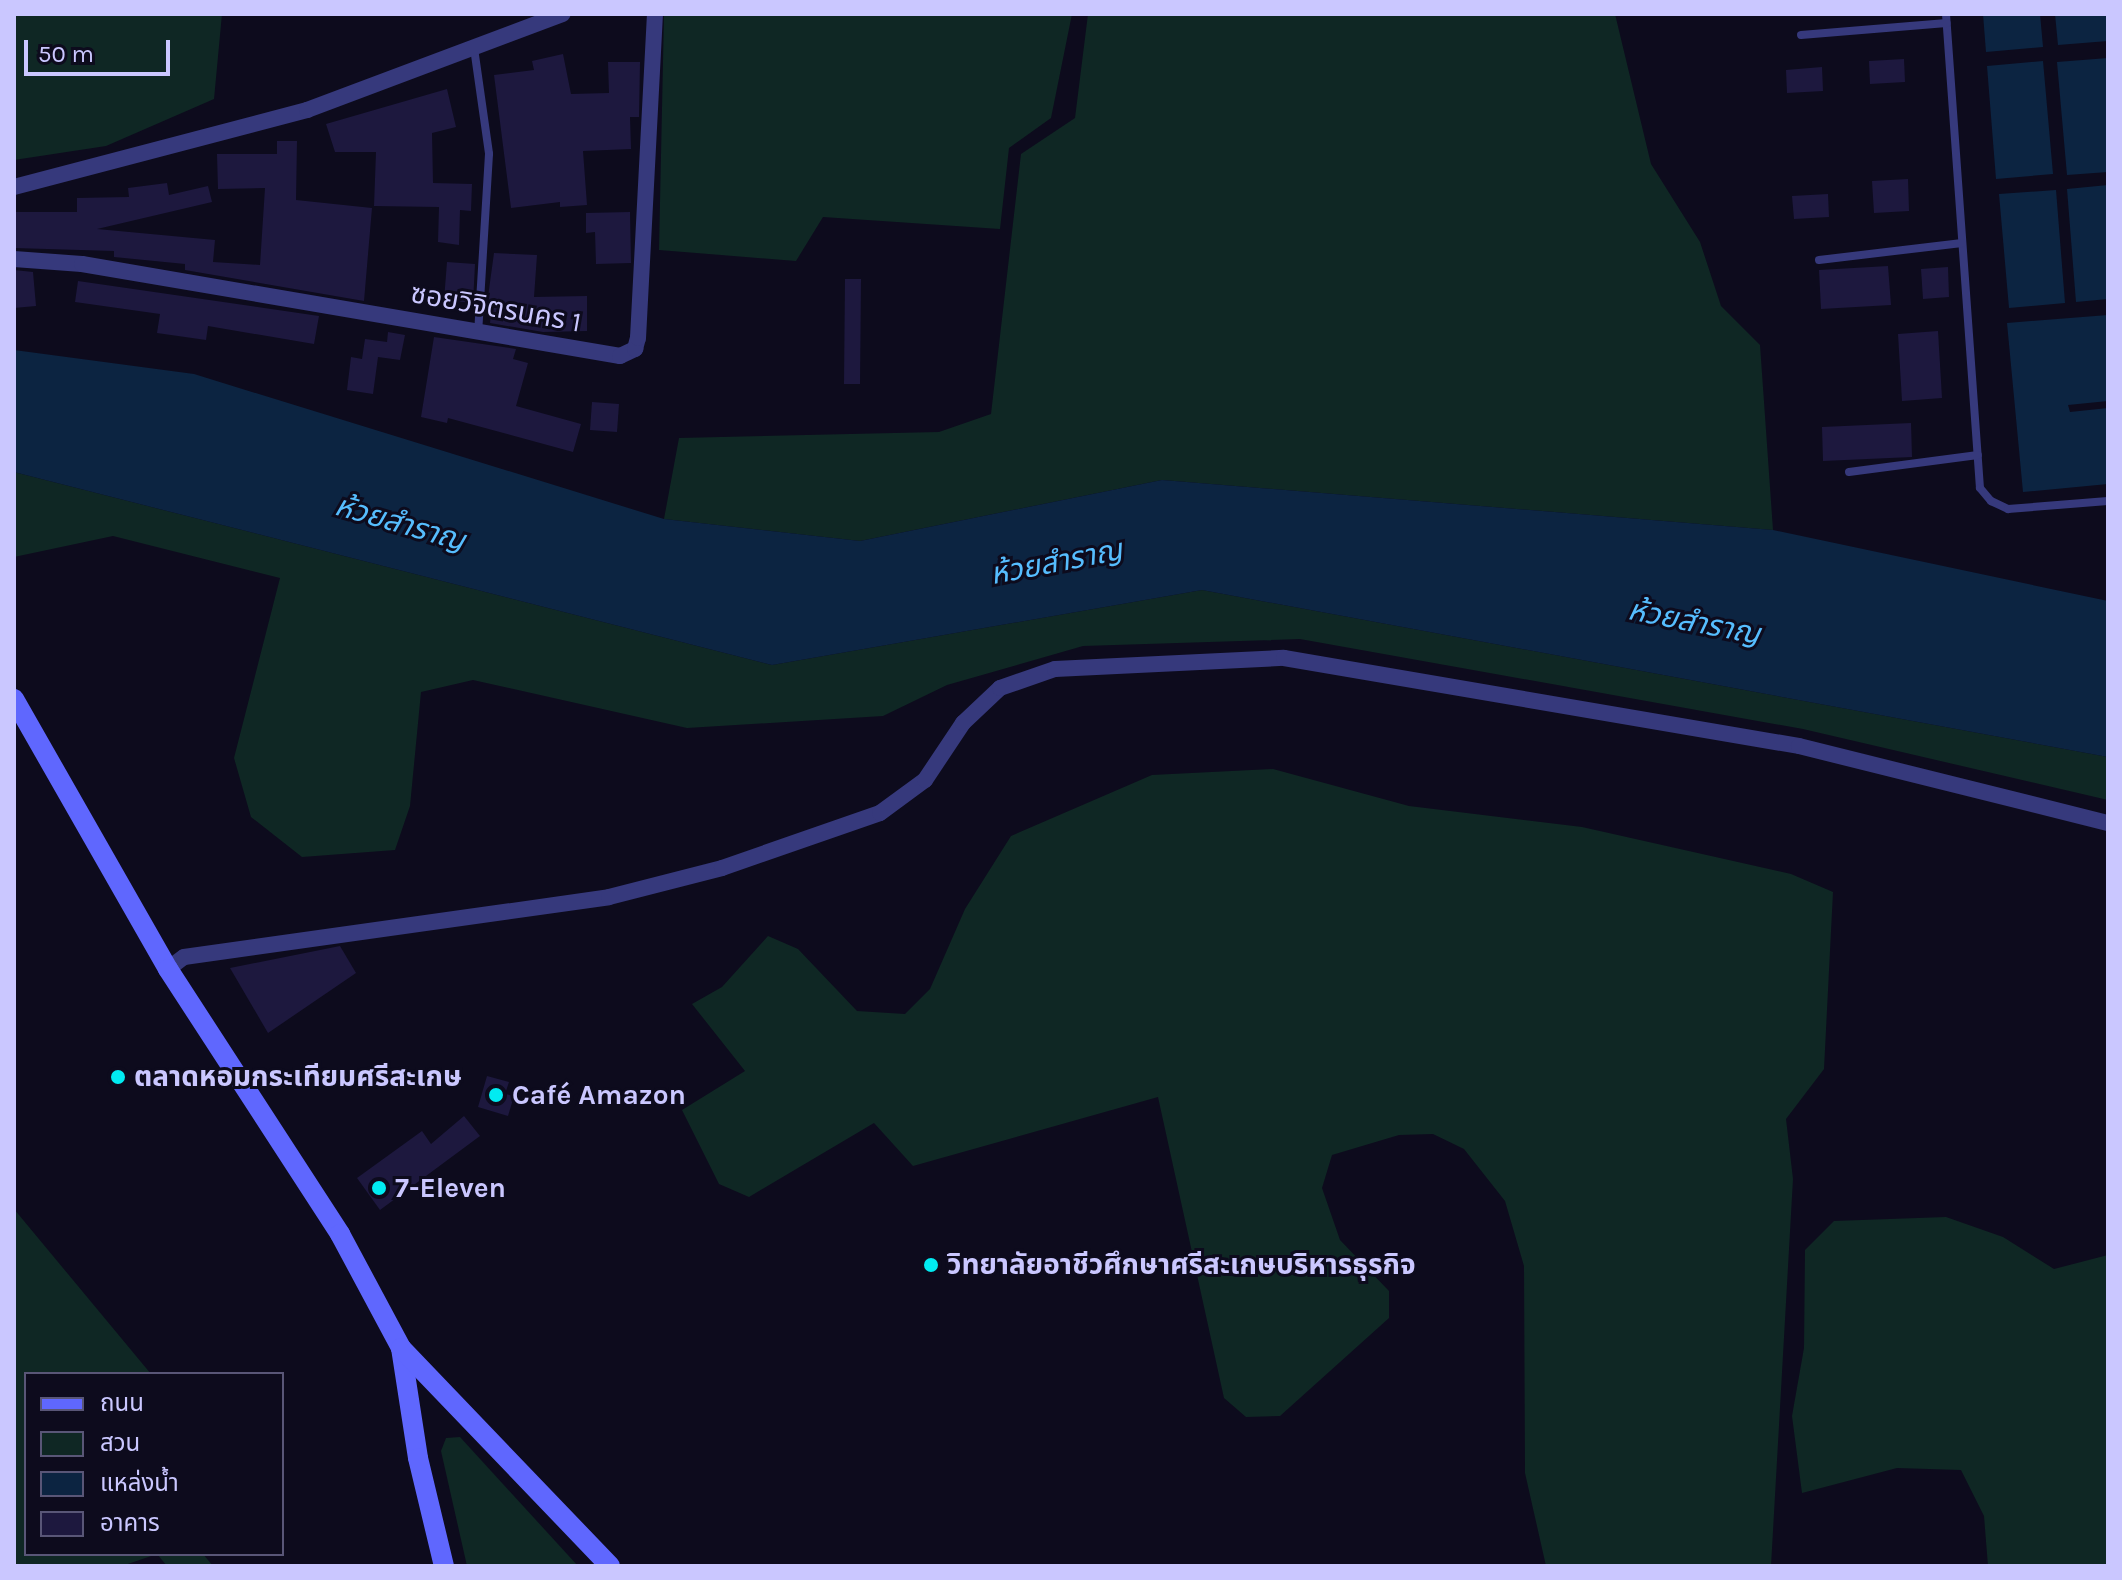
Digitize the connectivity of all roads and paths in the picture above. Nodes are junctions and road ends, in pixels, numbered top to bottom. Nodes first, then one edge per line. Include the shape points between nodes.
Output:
1 (563, 14) edge
2 (655, 14) edge
3 (1946, 19) edge
4 (1801, 35) dead end
5 (474, 48) junction
6 (14, 187) edge
7 (1962, 243) junction
8 (14, 259) edge
9 (1819, 260) dead end
10 (478, 332) junction
11 (1978, 455) junction
12 (1849, 472) dead end
13 (2108, 501) edge
14 (14, 699) edge
15 (2108, 823) edge
16 (168, 969) junction
17 (401, 1348) junction
18 (444, 1566) edge
19 (610, 1566) edge

1 - 5 street
2 - 10 street, ซอยวิจิตรนคร 1 via 635,349 620,356
3 - 4 lane
3 - 7 lane
5 - 6 street via 307,110
5 - 10 lane via 489,154
7 - 9 lane
7 - 11 lane
8 - 10 street, ซอยวิจิตรนคร 1 via 82,264
11 - 12 lane
11 - 13 lane via 1980,488 2008,509
14 - 16 street
15 - 16 street via 1799,746 1284,658 1055,669 1000,688 963,723 925,780 880,813 722,868 609,897 184,957
16 - 17 street via 340,1234
17 - 18 street via 418,1458
17 - 19 street

